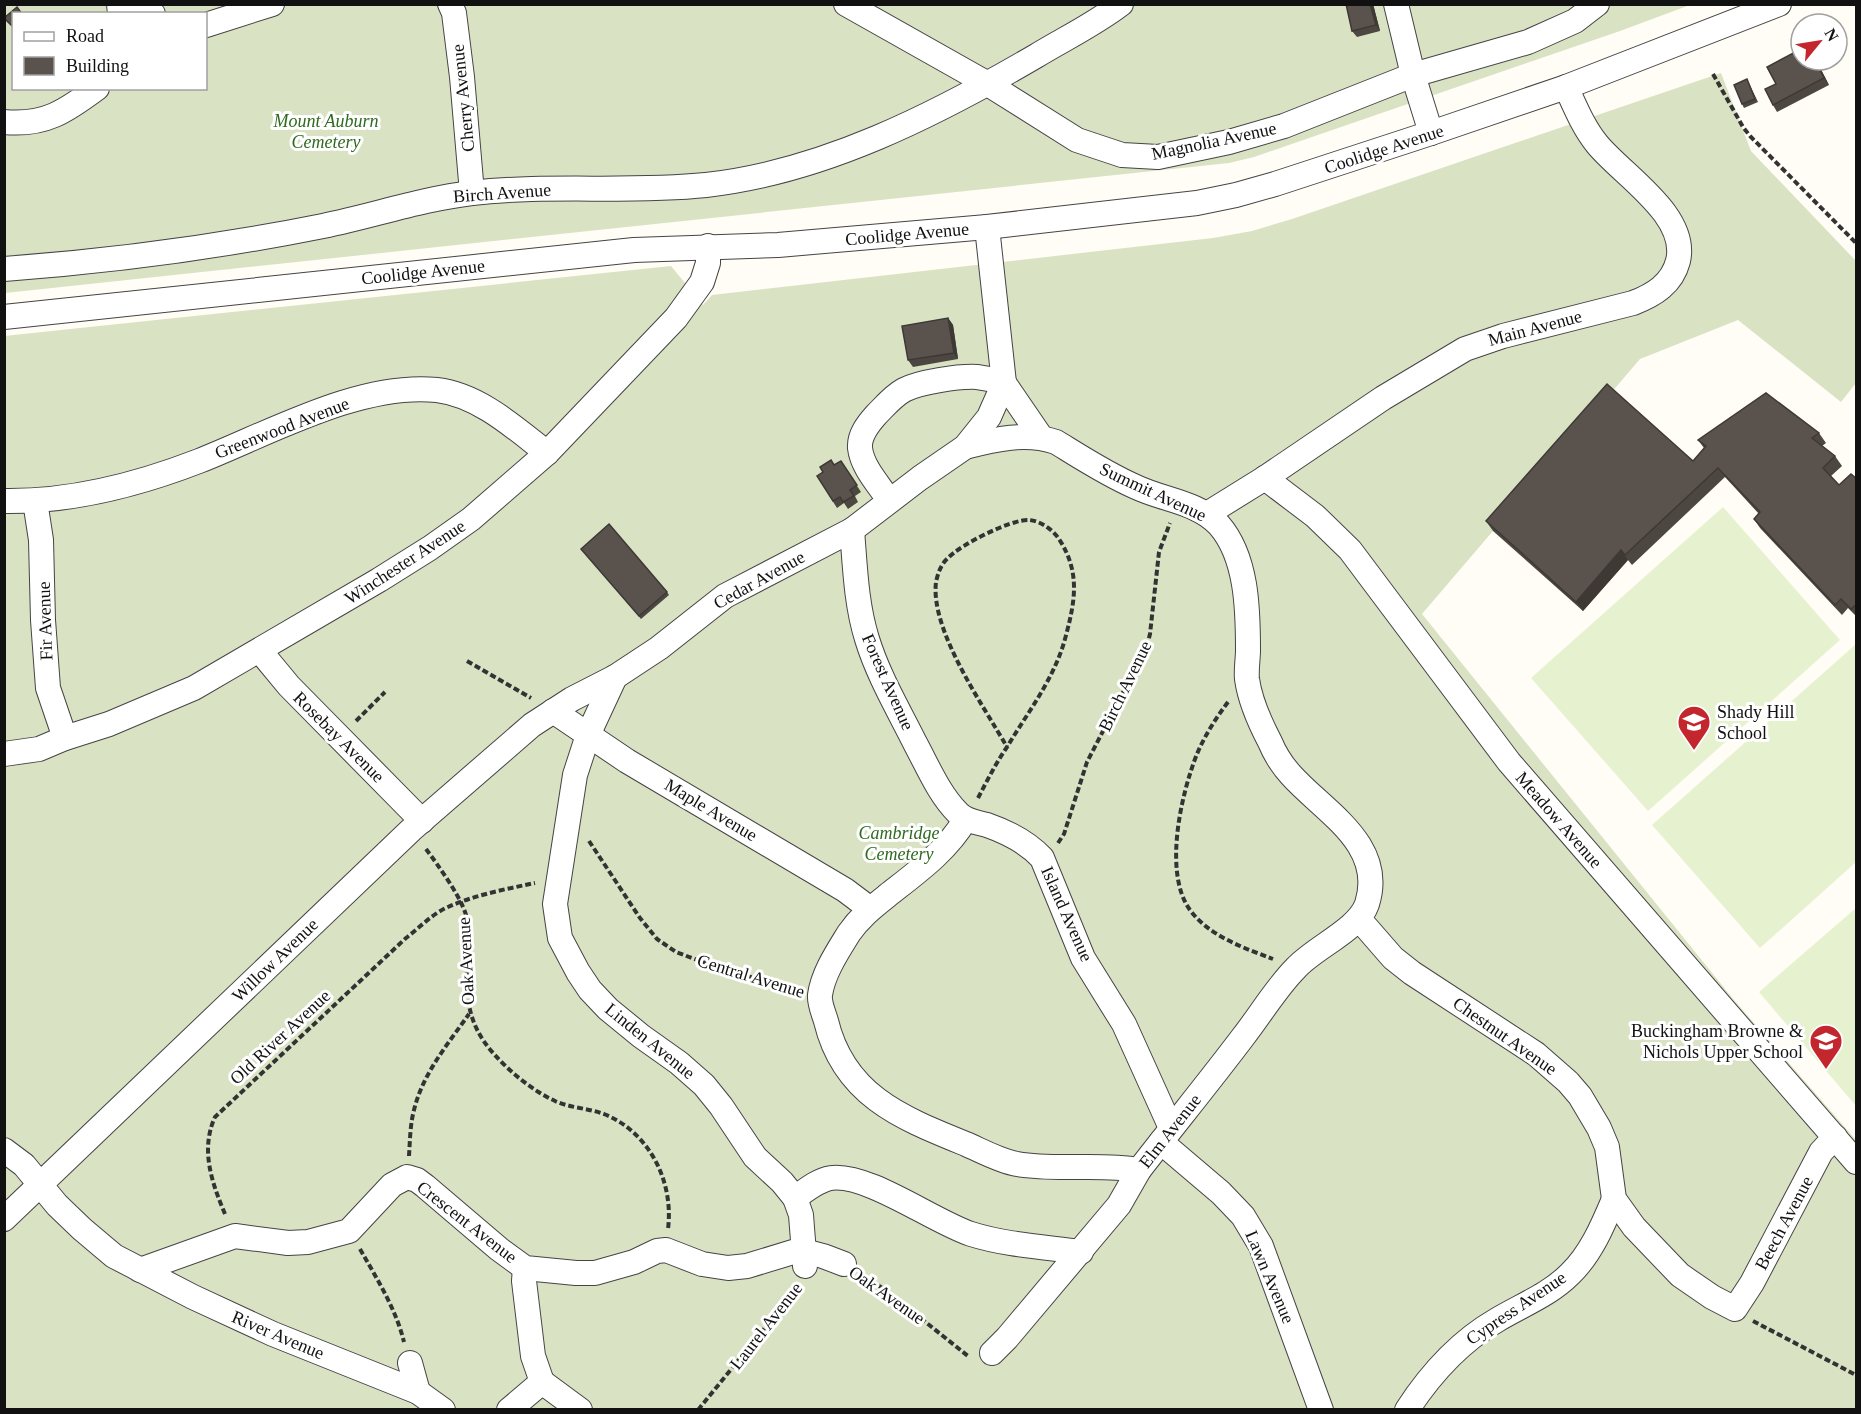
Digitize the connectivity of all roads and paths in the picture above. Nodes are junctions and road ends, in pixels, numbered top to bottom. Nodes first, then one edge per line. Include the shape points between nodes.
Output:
1 (272, 4) edge
2 (450, 4) edge
3 (846, 4) edge
4 (1121, 4) edge
5 (1396, 4) edge
6 (1779, 4) edge
7 (1597, 5) edge
8 (207, 25) edge
9 (1713, 74) dead end
10 (1413, 75) junction
11 (988, 84) junction
12 (1566, 87) junction
13 (93, 90) edge
14 (4, 122) edge
15 (1431, 133) junction
16 (472, 193) junction
17 (987, 227) junction
18 (1857, 243) edge
19 (708, 246) junction
20 (4, 268) edge
21 (4, 316) edge
22 (1004, 383) junction
23 (1041, 437) junction
24 (965, 447) junction
25 (547, 453) junction
26 (1265, 478) junction
27 (889, 500) junction
28 (4, 501) edge
29 (35, 501) junction
30 (1178, 502) junction
31 (1207, 514) junction
32 (852, 530) junction
33 (260, 651) junction
34 (466, 661) dead end
35 (615, 677) junction
36 (1247, 678) junction
37 (385, 692) dead end
38 (553, 711) junction
39 (356, 720) dead end
40 (588, 735) junction
41 (65, 738) junction
42 (1006, 747) junction
43 (4, 754) edge
44 (570, 813) junction
45 (965, 820) junction
46 (416, 826) junction
47 (1042, 858) junction
48 (559, 881) junction
49 (461, 903) junction
50 (869, 908) junction
51 (1359, 920) junction
52 (1295, 968) junction
53 (820, 996) junction
54 (469, 1014) junction
55 (1166, 1135) junction
56 (1835, 1137) junction
57 (4, 1150) edge
58 (1857, 1162) edge
59 (1139, 1170) junction
60 (407, 1177) junction
61 (40, 1184) junction
62 (795, 1198) junction
63 (1614, 1199) junction
64 (4, 1219) edge
65 (349, 1231) junction
66 (235, 1236) junction
67 (666, 1250) junction
68 (1080, 1252) junction
69 (805, 1259) junction
70 (844, 1264) joint
71 (525, 1268) junction
72 (140, 1270) junction
73 (1735, 1310) junction
74 (992, 1353) joint
75 (410, 1363) joint
76 (1857, 1375) edge
77 (542, 1382) junction
78 (418, 1392) junction
79 (443, 1410) edge
80 (509, 1410) edge
81 (580, 1410) edge
82 (698, 1410) edge
83 (1322, 1410) edge
84 (1407, 1410) edge

1 - 8 street
2 - 16 street, Cherry Avenue via 462,77
3 - 11 street, Magnolia Avenue
4 - 11 street, Birch Avenue
5 - 10 street
6 - 12 street, Coolidge Avenue
7 - 10 street, Magnolia Avenue via 1575,21 1528,42
9 - 18 path via 1750,136
10 - 11 street, Magnolia Avenue via 1284,126 1158,157 1122,155 1077,140
10 - 15 street
11 - 16 street, Birch Avenue via 852,146 788,169 748,178 660,188
12 - 15 street, Coolidge Avenue
12 - 26 street, Main Avenue via 1587,131 1671,222 1679,256 1670,279 1651,296 1633,303 1465,349 1383,398
13 - 14 street via 57,116 18,124
15 - 17 street, Coolidge Avenue via 1236,195
16 - 20 street, Birch Avenue via 237,242 150,255
17 - 19 street, Coolidge Avenue via 778,245
17 - 22 street
19 - 21 street, Coolidge Avenue via 634,250
19 - 25 street, Winchester Avenue via 702,282 686,307
22 - 23 street
22 - 24 street via 989,417
22 - 27 street via 963,378 918,385 891,399 863,433 860,444 866,466
23 - 24 street via 997,439
23 - 30 street, Summit Avenue via 1139,489
24 - 27 street, Cedar Avenue
25 - 29 street, Greenwood Avenue via 493,412 464,398 439,390 406,390 367,396 318,412 136,483 86,495
25 - 33 street, Winchester Avenue via 471,519 430,548
26 - 31 street, Main Avenue
26 - 56 street, Meadow Avenue via 1315,516 1350,550 1509,762
27 - 32 street, Cedar Avenue
28 - 29 street, Greenwood Avenue
29 - 41 street, Fir Avenue via 41,540 48,688
30 - 31 street, Summit Avenue
30 - 47 path, Birch Avenue via 1159,552 1147,646 1087,762 1064,834
31 - 36 street, Summit Avenue via 1227,536 1240,568 1247,609
32 - 35 street, Cedar Avenue via 725,596
32 - 45 street, Forest Avenue via 860,614 875,663 937,784
33 - 41 street, Winchester Avenue via 194,688
33 - 46 street, Rosebay Avenue
34 - 38 path
35 - 38 street, Cedar Avenue
35 - 40 street, Linden Avenue
36 - 51 street, Summit Avenue via 1253,704 1280,760 1349,830 1367,859 1370,888
36 - 52 path via 1219,714 1190,774 1178,838 1178,884 1191,910 1214,932
37 - 39 path
38 - 40 street, Maple Avenue
38 - 46 street, Willow Avenue via 518,736
40 - 44 street, Linden Avenue via 575,775
40 - 50 street, Maple Avenue
41 - 43 street, Winchester Avenue via 39,749
42 - 42 path via 1057,660 1074,593 1072,565 1065,549 1048,528 1029,520 1005,525 958,549 947,558 936,582 943,631
42 - 45 path
44 - 48 street, Linden Avenue
44 - 53 path, Central Avenue via 657,939 676,952 713,966
45 - 47 street, Island Avenue via 1008,834
45 - 50 street via 949,844
46 - 49 path, Oak Avenue
46 - 61 street, Willow Avenue
47 - 55 street, Island Avenue via 1083,958 1124,1024
48 - 49 path, Old River Avenue via 498,891
48 - 62 street, Linden Avenue via 555,904 561,938 590,990 616,1016 704,1085 755,1156
49 - 54 path, Oak Avenue via 467,917
49 - 66 path, Old River Avenue via 434,915 406,938 215,1117 210,1129 209,1162 218,1198
50 - 53 street via 837,955
51 - 52 street, Elm Avenue
51 - 63 street, Chestnut Avenue via 1412,973 1536,1054 1568,1082 1590,1112 1607,1147
52 - 55 street, Elm Avenue
53 - 59 street, Central Avenue via 829,1035 844,1064 862,1089 889,1109 1014,1164
54 - 60 path, Crescent Avenue via 428,1072 420,1091 411,1125
54 - 67 path, Oak Avenue via 493,1053 540,1093 623,1124 648,1148 666,1186
55 - 59 street, Elm Avenue
55 - 83 street, Lawn Avenue via 1243,1216 1261,1246
56 - 58 street, Meadow Avenue
56 - 73 street, Beech Avenue via 1821,1152
57 - 61 street, River Avenue
59 - 68 street, Elm Avenue via 1119,1205
60 - 65 street via 392,1185
60 - 71 street, Crescent Avenue via 425,1186
61 - 64 street, Willow Avenue
61 - 72 street, River Avenue via 82,1229 114,1256
62 - 68 street via 822,1180 843,1178 872,1186 949,1225 988,1239
62 - 69 street via 801,1215
63 - 73 street, Chestnut Avenue via 1672,1268
63 - 84 street, Cypress Avenue via 1590,1248 1569,1275 1539,1298 1463,1343 1441,1364
65 - 66 street via 288,1244
65 - 75 path via 401,1328
66 - 72 street
67 - 69 street, Oak Avenue via 702,1264 728,1268 794,1252
67 - 71 street, Crescent Avenue via 595,1273
68 - 74 street, Elm Avenue
69 - 70 street, Oak Avenue via 823,1256
69 - 82 path, Laurel Avenue via 802,1282
70 - 74 path, Oak Avenue via 888,1292 970,1358 982,1359
71 - 77 street via 533,1356
72 - 78 street, River Avenue via 273,1334
73 - 76 path
75 - 78 street
77 - 80 street
77 - 81 street
78 - 79 street, River Avenue

